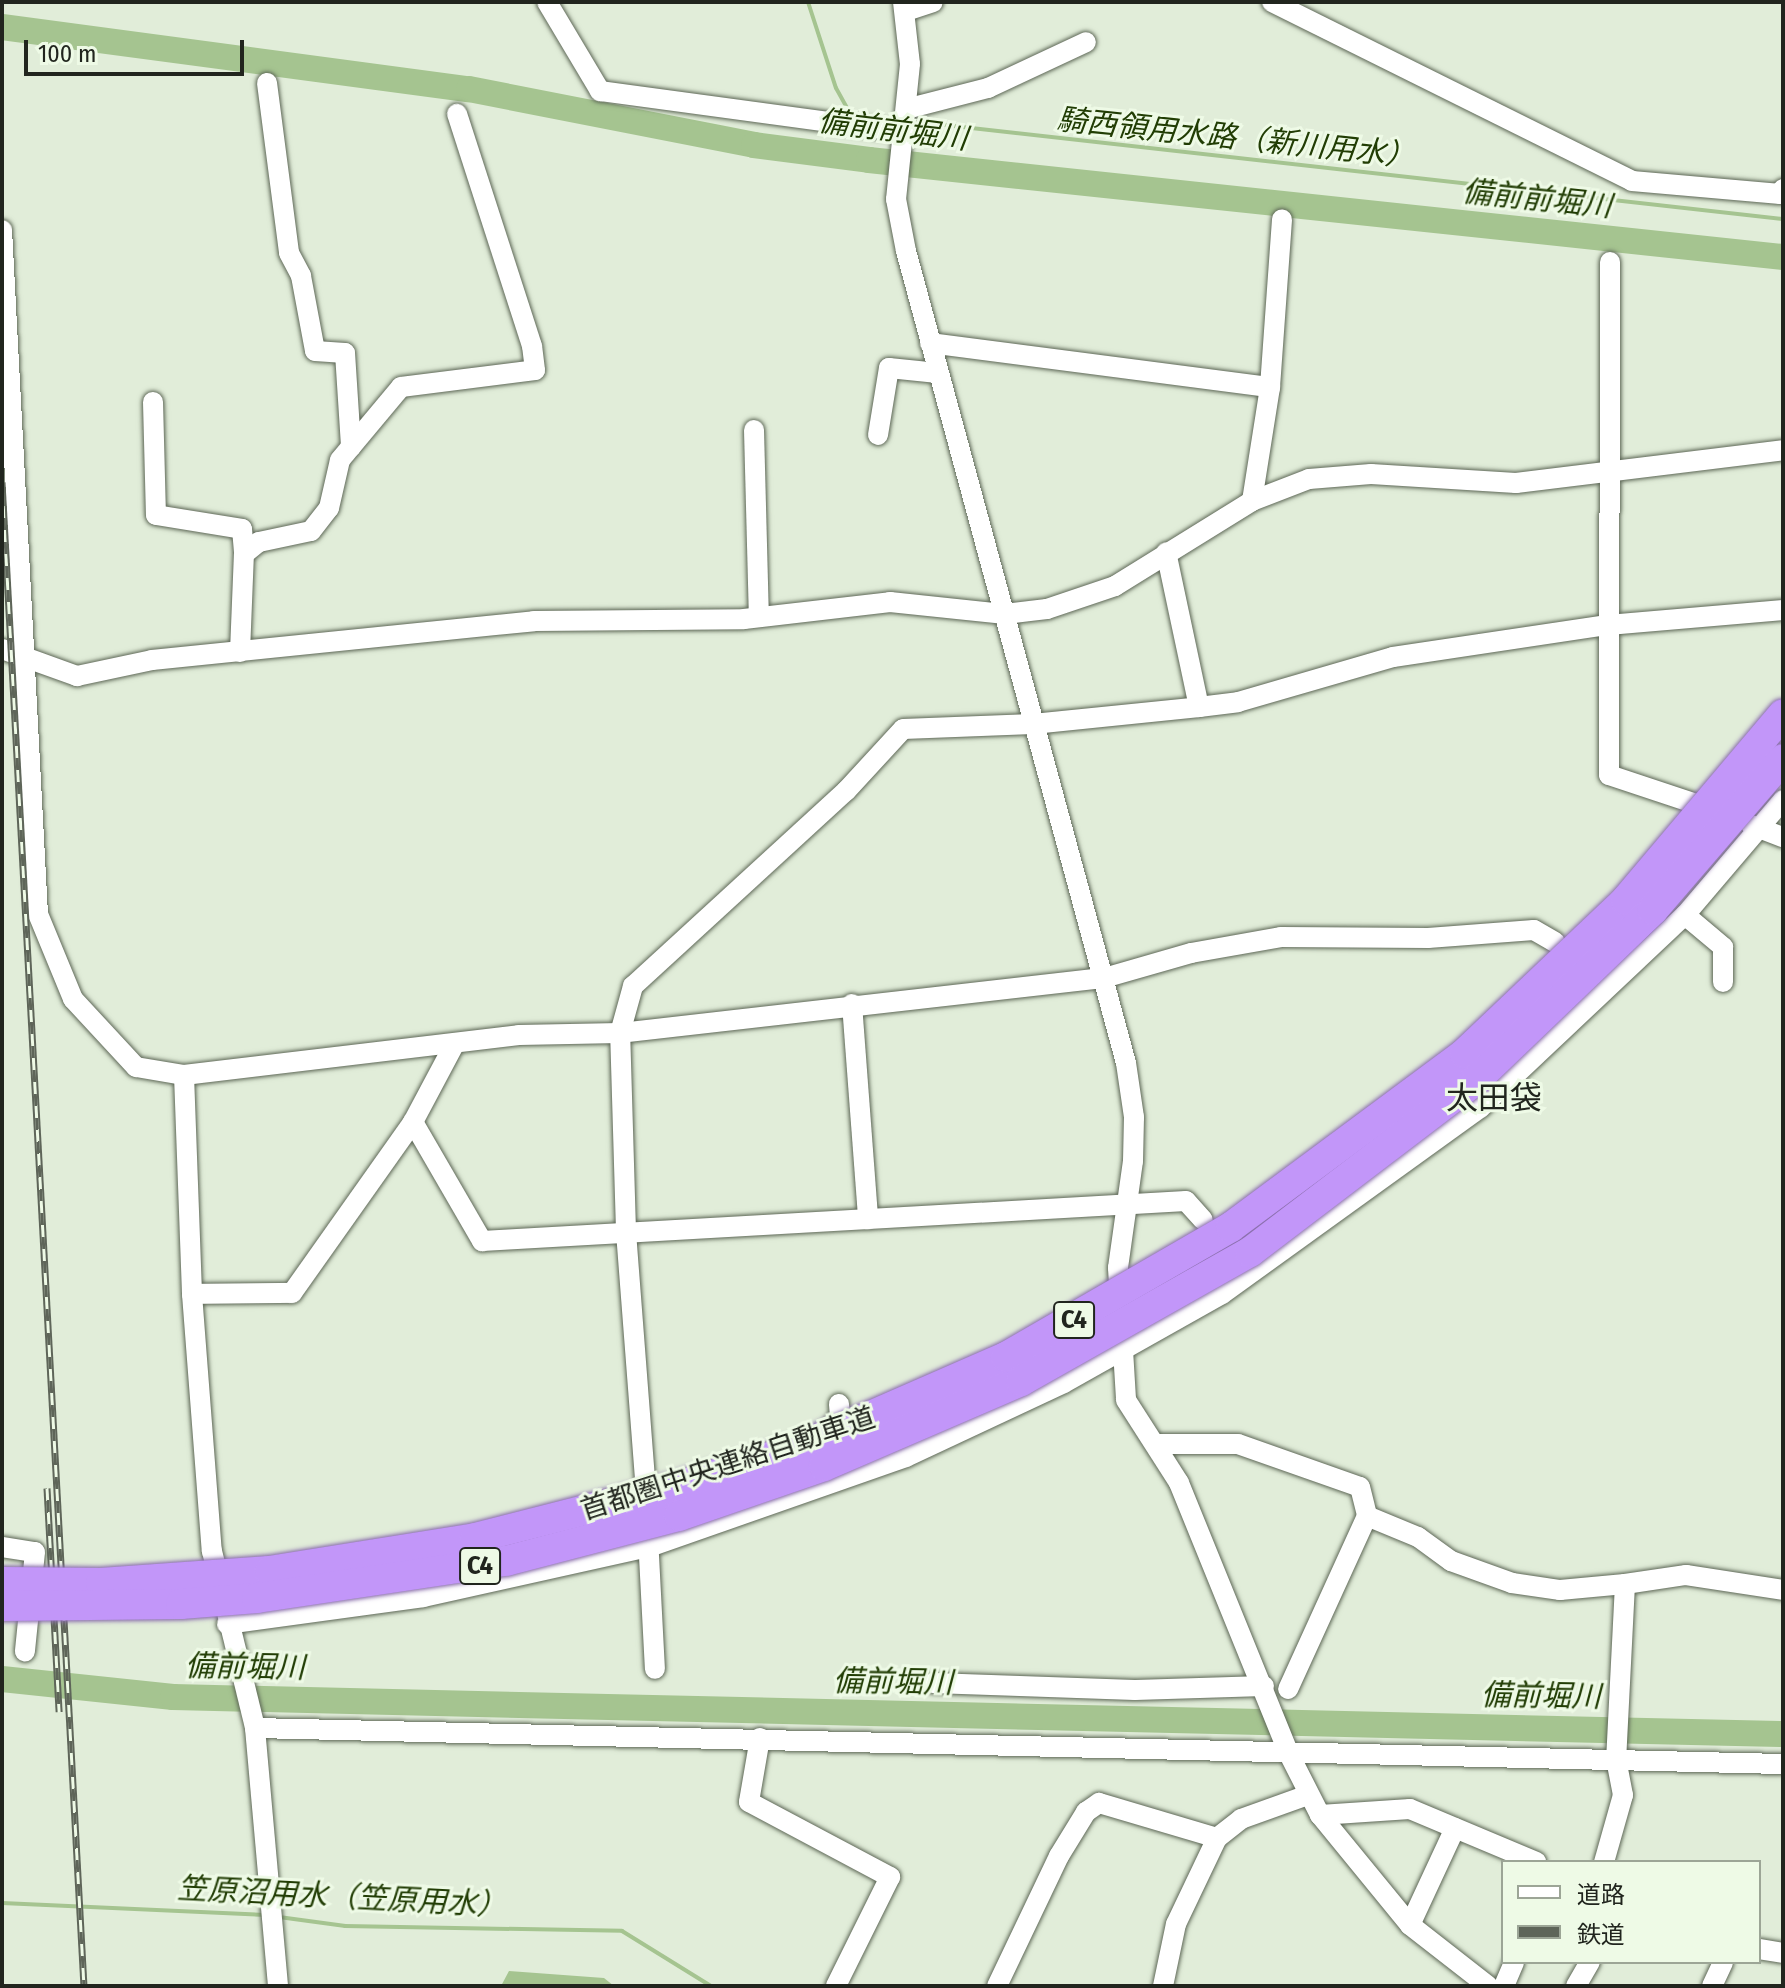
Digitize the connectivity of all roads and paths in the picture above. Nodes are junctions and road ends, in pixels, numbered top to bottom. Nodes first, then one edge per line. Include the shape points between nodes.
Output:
1 (547, 2) edge
2 (933, 2) edge
3 (1272, 2) edge
4 (904, 6) edge
5 (1086, 42) dead end
6 (267, 83) dead end
7 (906, 109) junction
8 (457, 114) dead end
9 (903, 132) junction
10 (1783, 189) edge
11 (1282, 219) dead end
12 (2, 230) edge
13 (1610, 262) dead end
14 (930, 343) junction
15 (938, 373) junction
16 (1270, 387) junction
17 (153, 402) dead end
18 (754, 430) dead end
19 (878, 435) dead end
20 (351, 447) junction
21 (1783, 450) edge
22 (1608, 475) junction
23 (1252, 501) junction
24 (1166, 552) junction
25 (244, 554) junction
26 (1783, 610) edge
27 (1005, 614) junction
28 (759, 617) junction
29 (1608, 625) junction
30 (2, 649) edge
31 (240, 652) junction
32 (23, 658) junction
33 (1199, 707) junction
34 (1783, 714) edge
35 (1033, 724) junction
36 (1783, 759) edge
37 (1783, 800) edge
38 (1760, 829) junction
39 (1783, 837) edge
40 (1583, 915) dead end
41 (1682, 918) junction
42 (1555, 942) dead end
43 (1104, 978) junction
44 (1723, 982) dead end
45 (852, 1004) junction
46 (620, 1033) junction
47 (454, 1045) junction
48 (184, 1075) junction
49 (413, 1122) junction
50 (1278, 1174) dead end
51 (1128, 1207) junction
52 (868, 1219) junction
53 (1203, 1220) dead end
54 (1318, 1229) junction
55 (626, 1231) junction
56 (192, 1294) junction
57 (1121, 1352) junction
58 (839, 1404) dead end
59 (1156, 1444) junction
60 (821, 1490) junction
61 (1367, 1516) junction
62 (2, 1547) edge
63 (649, 1547) junction
64 (2, 1582) edge
65 (1625, 1584) junction
66 (1783, 1590) edge
67 (2, 1606) edge
68 (227, 1624) junction
69 (25, 1651) dead end
70 (655, 1669) dead end
71 (933, 1683) dead end
72 (1264, 1686) junction
73 (1288, 1689) dead end
74 (255, 1726) junction
75 (760, 1738) junction
76 (1288, 1752) junction
77 (1616, 1759) junction
78 (1783, 1764) edge
79 (1308, 1795) junction
80 (1320, 1815) junction
81 (1455, 1828) junction
82 (1217, 1838) junction
83 (1531, 1860) edge
84 (1605, 1860) edge
85 (1410, 1925) junction
86 (1761, 1949) edge
87 (1783, 1953) edge
88 (1513, 1964) edge
89 (1589, 1964) edge
90 (1722, 1964) edge
91 (278, 1986) edge
92 (838, 1986) edge
93 (997, 1986) edge
94 (1163, 1986) edge
95 (1488, 1986) edge
96 (1504, 1986) edge
97 (1576, 1986) edge
98 (1712, 1986) edge

1 - 9 street via 600,91
2 - 4 street
3 - 10 street via 1632,181 1780,194
4 - 7 street via 910,64
5 - 7 street via 988,88
6 - 20 street via 289,253 301,276 315,351 345,353
7 - 9 street
8 - 20 street via 532,346 535,370 401,387
9 - 14 street via 897,179 906,251
11 - 16 street
12 - 32 street
13 - 22 street
14 - 15 street
14 - 16 street
15 - 19 street via 889,368
15 - 27 street
16 - 23 street
17 - 25 street via 156,515 242,529
18 - 28 street
20 - 25 street via 340,460 329,508 311,531 259,542
21 - 22 street
22 - 23 street via 1516,483 1371,474 1309,479
22 - 29 street
23 - 24 street
24 - 27 street via 1115,586 1047,609
24 - 33 street
25 - 31 street
26 - 29 street
27 - 28 street via 890,602
27 - 35 street
28 - 31 street via 534,621
29 - 33 street via 1393,657 1238,702
29 - 38 street via 1609,775
30 - 32 street
31 - 32 street via 152,660 77,676
32 - 48 street via 38,914 73,999 136,1067
33 - 35 street
34 - 64 highway, 首都圏中央連絡自動車道 / C4, bridge via 1626,900 1465,1053 1231,1227 1006,1357 795,1449 611,1505 475,1538 270,1571 101,1583
35 - 43 street
35 - 46 street via 903,729 846,791 633,986
36 - 67 highway, 首都圏中央連絡自動車道 / C4, bridge via 1653,910 1477,1079 1250,1252 1021,1381 824,1466 679,1516 506,1561 257,1598
37 - 38 street
38 - 39 street
38 - 41 street
40 - 41 street via 1593,923 1647,915
41 - 44 street via 1723,947
41 - 54 street via 1480,1108
42 - 43 street via 1534,930 1428,938 1281,937 1191,953
43 - 45 street
43 - 51 street via 1134,1117
45 - 46 street
45 - 52 street
46 - 47 street via 519,1035
46 - 55 street
47 - 48 street
47 - 49 street
48 - 56 street
49 - 55 street via 482,1241
49 - 56 street via 292,1293
50 - 54 street
51 - 52 street
51 - 53 street via 1186,1201
51 - 57 street via 1118,1268
52 - 55 street
54 - 57 street via 1222,1294
55 - 63 street
56 - 68 street via 212,1551
57 - 59 street via 1126,1400
57 - 60 street via 990,1421
58 - 60 street via 840,1416 810,1453
59 - 61 street via 1255,1449 1360,1487
59 - 72 street via 1179,1483
60 - 63 street
61 - 65 street via 1418,1537 1451,1561 1512,1583 1560,1590
61 - 73 street
62 - 69 street via 35,1552
63 - 68 street via 423,1597
63 - 70 street
65 - 66 street via 1686,1575
65 - 77 street
68 - 74 street
71 - 72 street via 1135,1690
72 - 76 street
74 - 75 street
74 - 91 street
75 - 76 street
75 - 92 street via 749,1802 890,1877
76 - 77 street
76 - 79 street
77 - 78 street
77 - 84 street via 1623,1795
79 - 80 street
79 - 82 street via 1241,1819
80 - 81 street via 1410,1809
80 - 85 street
81 - 83 street
81 - 85 street
82 - 93 street via 1099,1803 1086,1812 1059,1856
82 - 94 street via 1176,1924
85 - 95 street
86 - 87 street
88 - 96 street
89 - 97 street
90 - 98 street

